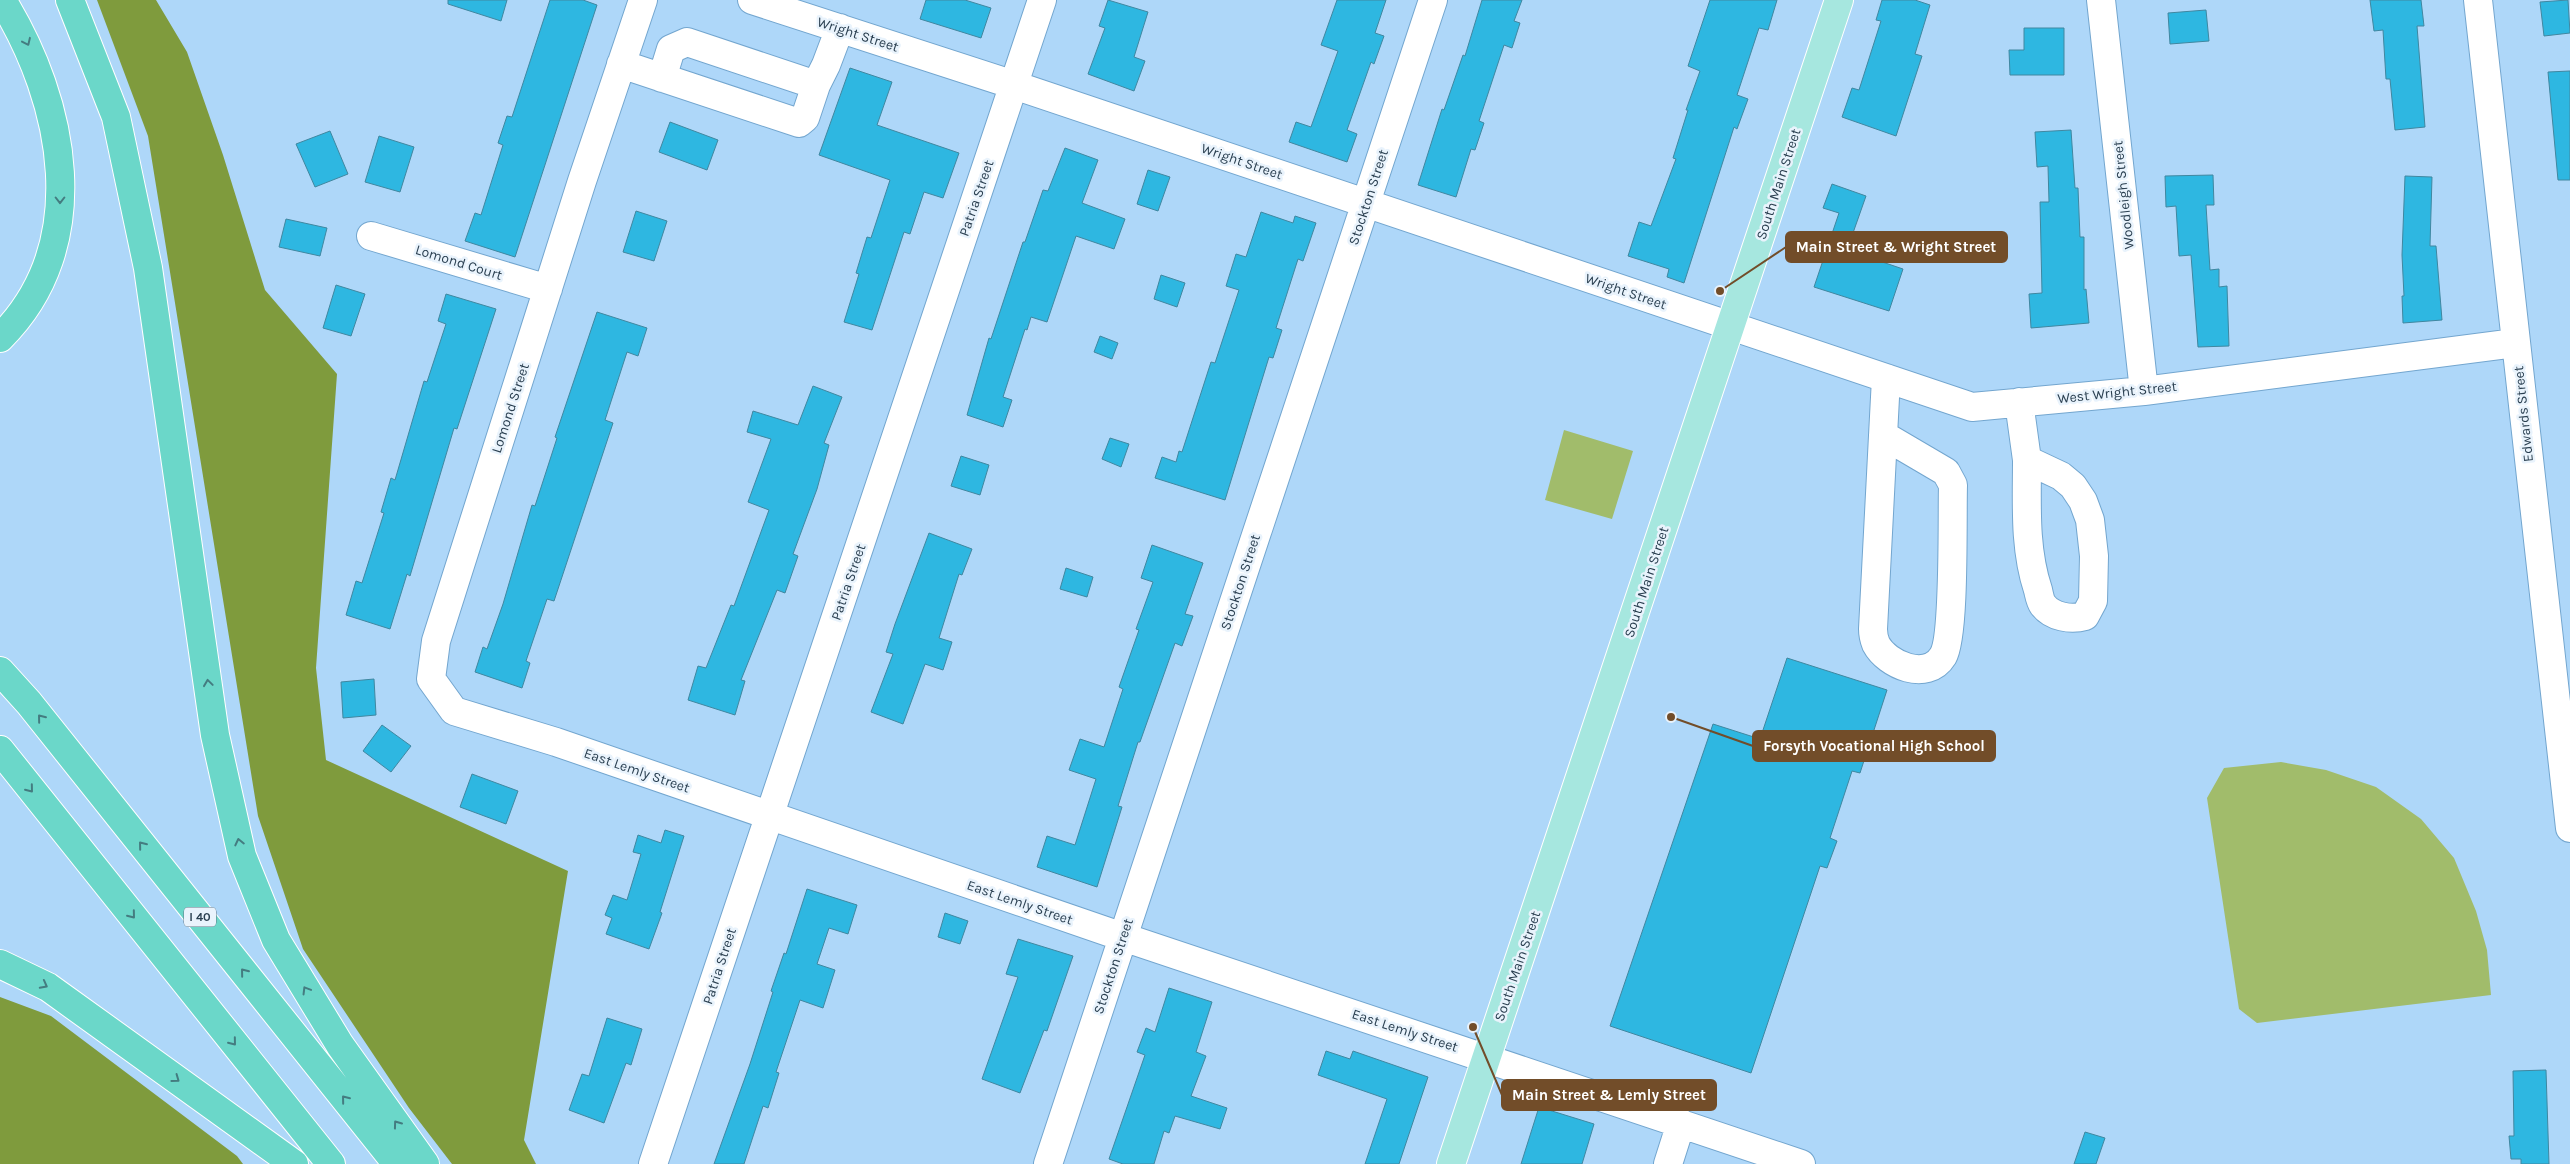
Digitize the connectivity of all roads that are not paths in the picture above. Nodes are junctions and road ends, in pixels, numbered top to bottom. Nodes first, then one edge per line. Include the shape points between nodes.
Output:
1 (2, 0) edge
2 (70, 0) edge
3 (643, 0) edge
4 (752, 0) edge
5 (1042, 0) edge
6 (1433, 0) edge
7 (1839, 0) edge
8 (2101, 0) edge
9 (2478, 0) edge
10 (840, 28) junction
11 (621, 64) junction
12 (662, 78) junction
13 (816, 85) junction
14 (1014, 85) junction
15 (1366, 203) junction
16 (371, 236) dead end
17 (548, 289) junction
18 (1731, 326) junction
19 (0, 338) edge
20 (2515, 342) junction
21 (1886, 378) junction
22 (2144, 390) junction
23 (2019, 402) junction
24 (1883, 435) junction
25 (2027, 460) junction
26 (0, 671) edge
27 (556, 742) joint
28 (0, 750) edge
29 (769, 816) junction
30 (2570, 828) edge
31 (1123, 937) junction
32 (0, 964) edge
33 (1487, 1057) junction
34 (1681, 1123) junction
35 (294, 1164) edge
36 (331, 1164) edge
37 (397, 1164) edge
38 (425, 1164) edge
39 (653, 1164) edge
40 (1048, 1164) edge
41 (1451, 1164) edge
42 (1668, 1164) edge
43 (1802, 1164) edge

1 -> 19 highway via 34,58 47,97 56,137 60,209 56,239 46,268 32,296
38 -> 2 highway via 340,1046 276,940 242,856 215,735 146,258 116,117
3 - 11 street, Lomond Street
4 - 10 street, Wright Street
5 - 14 street, Patria Street
6 - 15 street, Stockton Street
7 - 18 main road, South Main Street
8 - 22 street, Woodleigh Street
9 - 20 street, Edwards Street
10 - 13 street
10 - 14 street, Wright Street
11 - 12 street
11 - 17 street, Lomond Street
12 - 13 street via 671,49 687,42
12 - 13 street via 799,123 805,118
14 - 15 street, Wright Street
14 - 29 street, Patria Street
15 - 18 street, Wright Street
15 - 31 street, Stockton Street
16 - 17 street, Lomond Court
17 - 27 street, Lomond Street via 436,640 431,679 454,710
18 - 21 street, West Wright Street
18 - 33 main road, South Main Street
20 - 22 street, West Wright Street
20 - 30 street, Edwards Street
21 - 23 street, West Wright Street via 1972,406
21 - 24 street
22 - 23 street, West Wright Street
23 - 25 street
24 - 24 street via 1873,629 1875,642 1896,662 1910,669 1924,669 1935,665 1943,656 1949,631 1953,485 1946,472
25 - 25 street via 2026,520 2034,578 2043,605 2062,617 2074,619 2085,616 2093,601 2094,556 2090,520 2083,500 2061,476
37 -> 26 highway, I 40 via 35,710
27 - 29 street, East Lemly Street
28 -> 36 highway
29 - 31 street, East Lemly Street
29 - 39 street, Patria Street
31 - 33 street, East Lemly Street
31 - 40 street, Stockton Street
32 -> 35 highway via 48,987
33 - 34 street, East Lemly Street
33 - 41 main road, South Main Street
34 - 42 street
34 - 43 street, East Lemly Street

